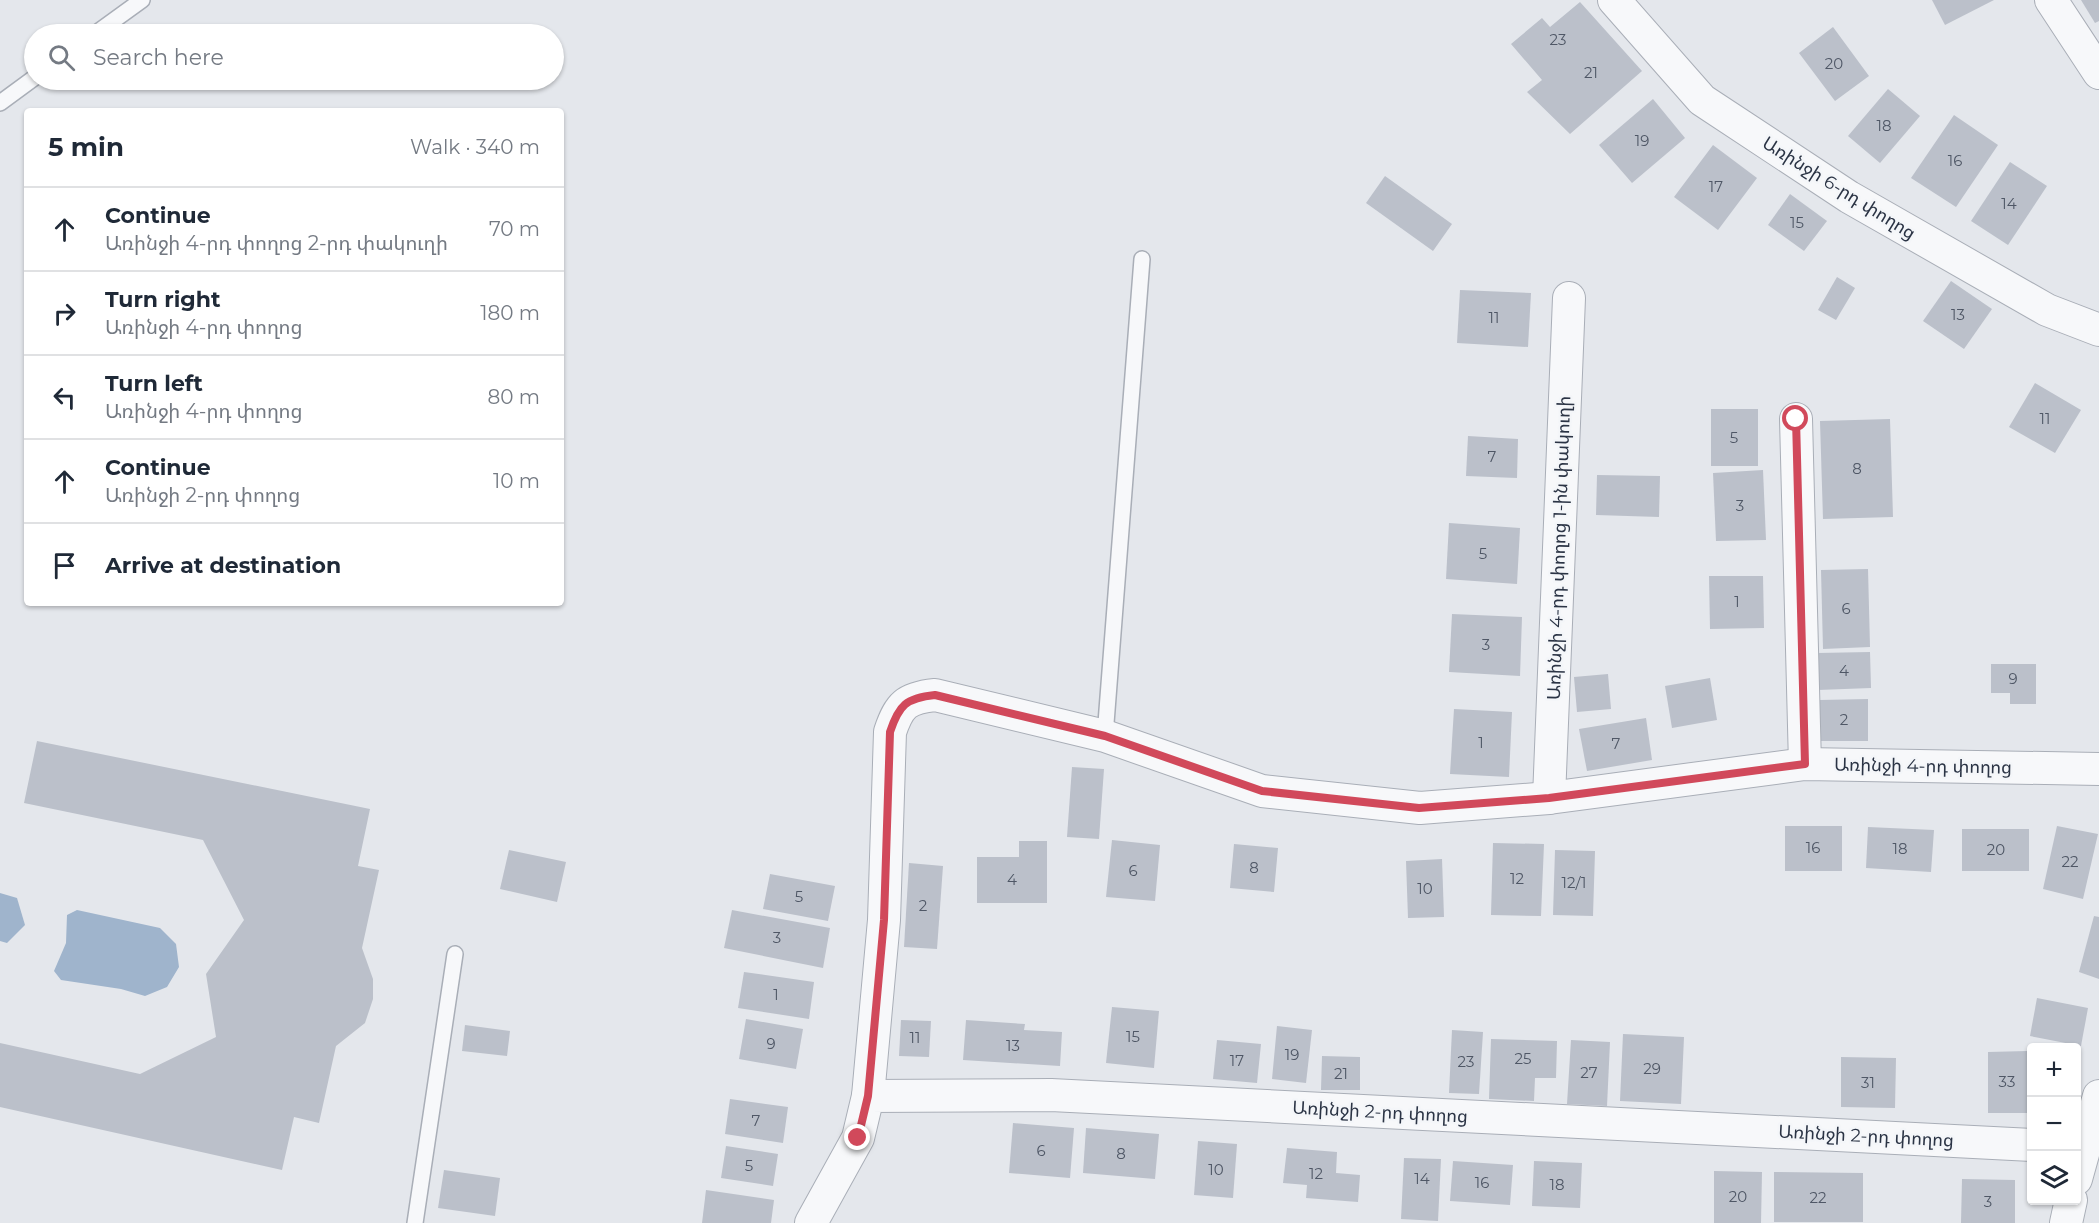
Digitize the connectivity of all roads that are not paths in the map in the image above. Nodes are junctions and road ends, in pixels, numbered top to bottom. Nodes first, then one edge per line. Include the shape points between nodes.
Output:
1 (142, 0) edge
2 (1614, 0) edge
3 (2051, 0) edge
4 (109, 24) edge
5 (2099, 73) edge
6 (24, 85) edge
7 (0, 103) edge
8 (1142, 259) dead end
9 (1569, 298) dead end
10 (2099, 330) edge
11 (1796, 419) dead end
12 (1105, 736) junction
13 (1805, 764) junction
14 (2099, 769) edge
15 (1549, 798) junction
16 (455, 954) dead end
17 (868, 1096) junction
18 (2099, 1096) edge
19 (2081, 1144) edge
20 (2027, 1145) edge
21 (2071, 1205) edge
22 (415, 1223) edge
23 (812, 1223) edge
24 (2066, 1223) edge

1 - 4 lane
2 - 10 street, Առինջի 6-րդ փողոց via 1702,100 1850,197 2047,310
3 - 5 street
6 - 7 lane
8 - 12 lane
9 - 15 street, Առինջի 4-րդ փողոց 1-ին փակուղի
11 - 13 street
12 - 15 street, Առինջի 4-րդ փողոց via 1262,791 1419,808
12 - 17 street, Առինջի 4-րդ փողոց via 935,695 914,697 897,711 890,732 884,920
13 - 14 street, Առինջի 4-րդ փողոց
13 - 15 street, Առինջի 4-րդ փողոց
16 - 22 lane
17 - 20 street, Առինջի 2-րդ փողոց via 1051,1095
17 - 23 street via 858,1138
18 - 19 street
21 - 24 street

